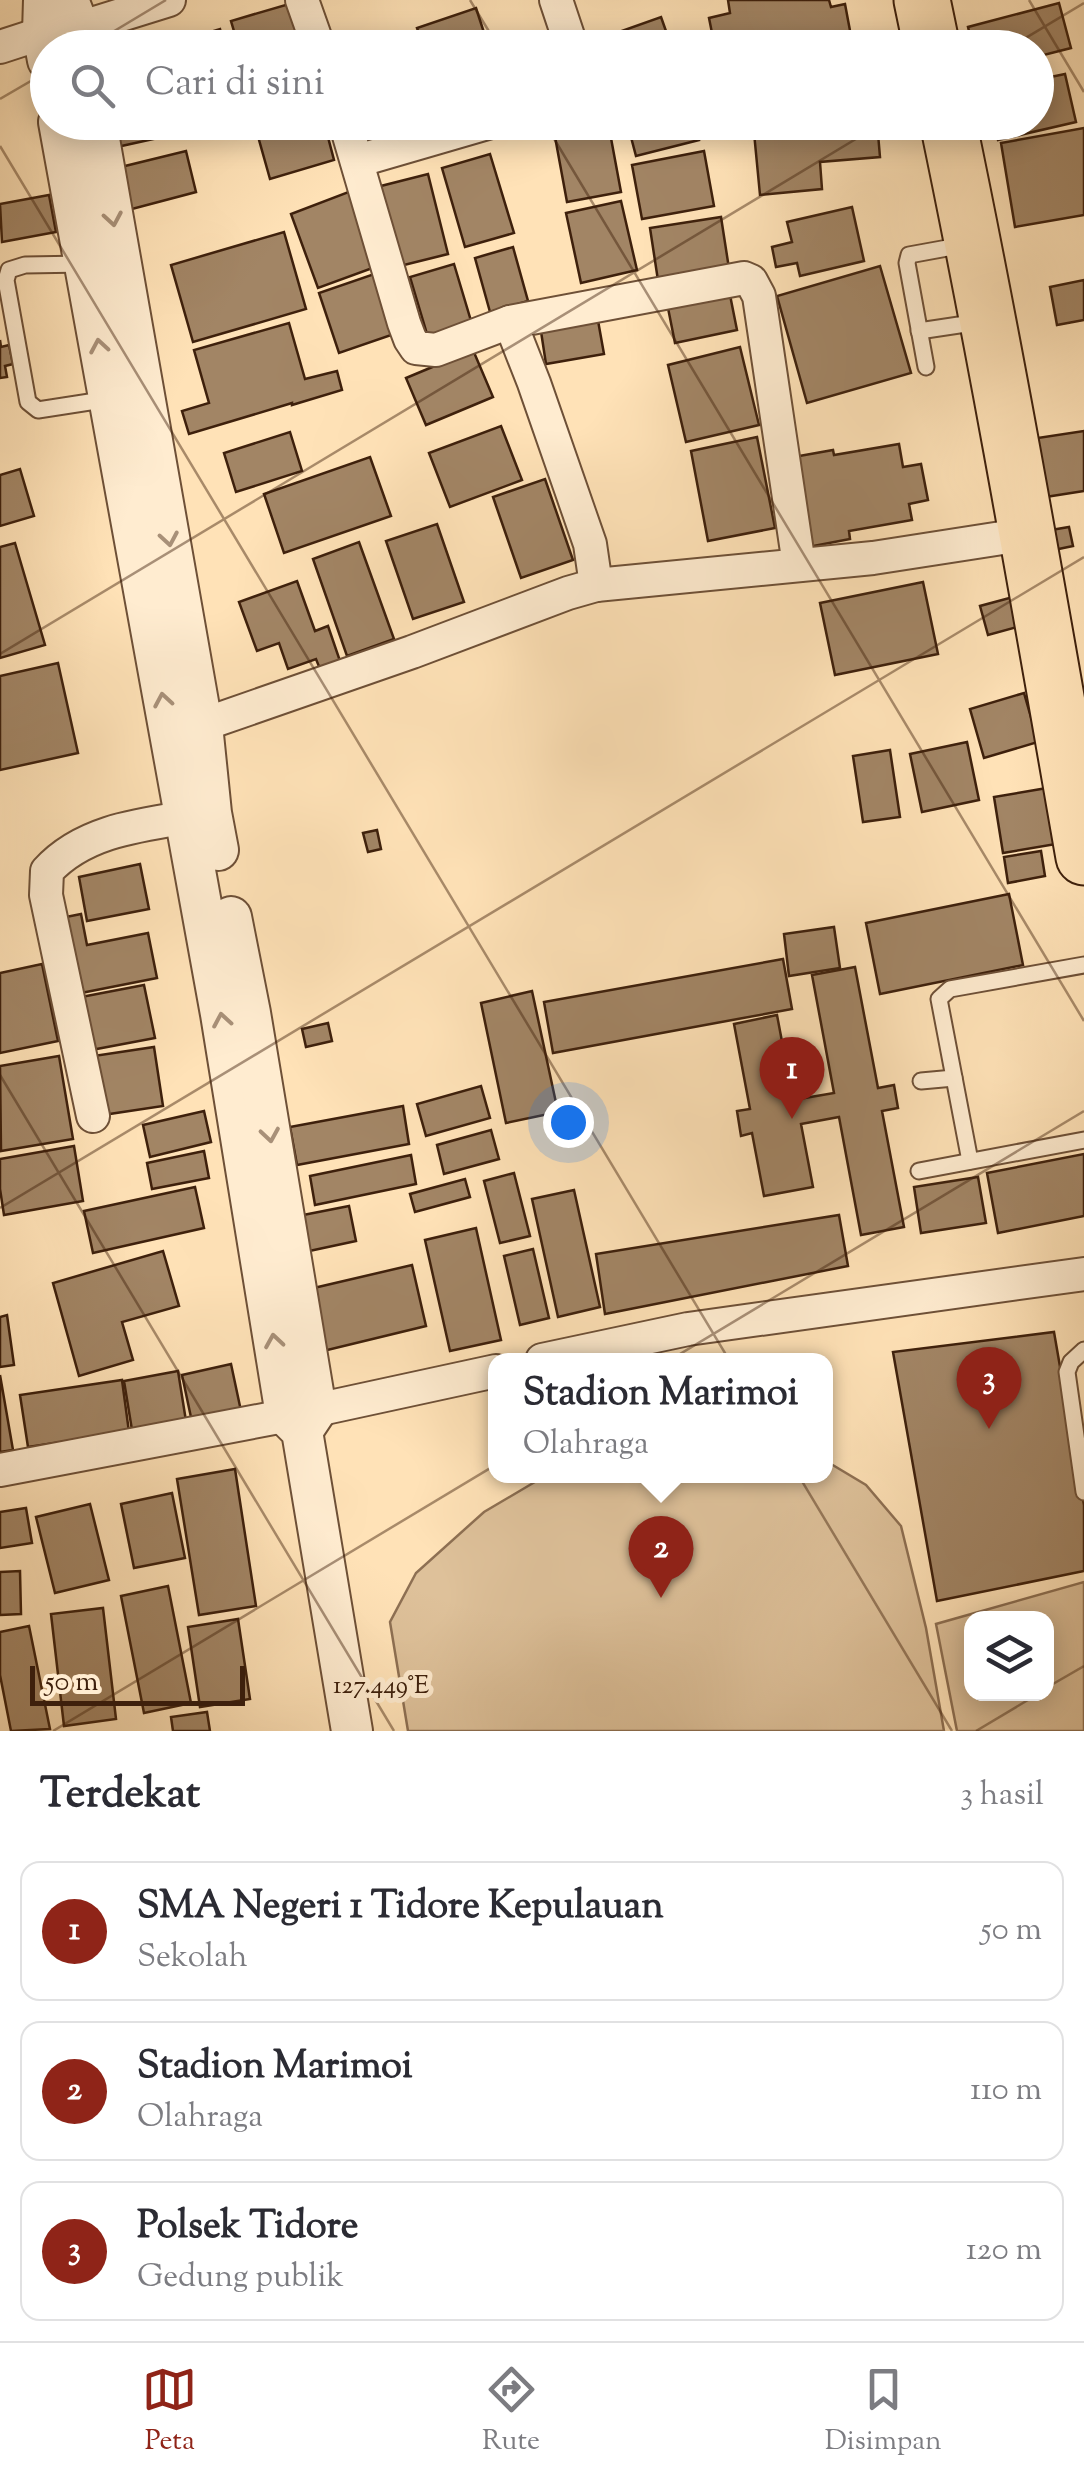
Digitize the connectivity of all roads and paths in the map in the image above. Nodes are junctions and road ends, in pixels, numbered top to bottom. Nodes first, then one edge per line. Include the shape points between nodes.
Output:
1 (169, 0) edge
2 (302, 0) edge
3 (556, 0) edge
4 (922, 0) edge
5 (61, 28) edge
6 (313, 30) edge
7 (566, 30) edge
8 (928, 30) edge
9 (30, 37) edge
10 (0, 46) edge
11 (62, 140) edge
12 (99, 140) edge
13 (351, 140) edge
14 (428, 140) edge
15 (952, 140) edge
16 (357, 160) junction
17 (973, 244) junction
18 (84, 264) junction
19 (988, 320) junction
20 (510, 322) junction
21 (919, 331) junction
22 (926, 367) dead end
23 (109, 399) junction
24 (1028, 534) junction
25 (799, 565) junction
26 (596, 585) junction
27 (1068, 700) edge
28 (202, 725) junction
29 (1079, 800) edge
30 (198, 816) junction
31 (1084, 858) edge
32 (1084, 964) edge
33 (954, 1078) junction
34 (921, 1081) dead end
35 (93, 1116) dead end
36 (1084, 1140) edge
37 (970, 1161) junction
38 (919, 1170) dead end
39 (1084, 1274) edge
40 (1084, 1350) edge
41 (574, 1353) edge
42 (488, 1372) edge
43 (301, 1419) junction
44 (0, 1470) edge
45 (1084, 1492) edge
46 (352, 1731) edge

1 - 5 street
2 - 6 street
3 - 7 street
4 - 8 highway
9 - 10 street
11 - 18 street
12 -> 28 street
13 - 16 street
14 - 16 street
15 - 17 highway
16 - 20 street via 416,348 436,350
17 - 19 highway
17 - 21 lane via 910,255
23 -> 18 street
18 - 23 lane via 9,270 18,350 28,402 38,410
19 - 21 lane
19 - 24 highway
20 - 25 street via 750,280 758,296
20 - 26 street via 590,544
21 - 22 lane
30 -> 23 street
24 - 25 street
24 - 27 highway
25 - 26 street
26 - 28 street
27 - 29 highway
28 - 30 street
29 - 31 highway
30 - 35 street via 124,828 81,844 46,871
30 - 43 street via 250,1013
32 - 33 lane via 942,994
33 - 34 lane
33 - 37 lane
36 - 37 lane
37 - 38 lane
39 - 41 street via 688,1328
40 - 45 lane via 1067,1372
42 - 43 street
43 - 44 street
43 - 46 street

